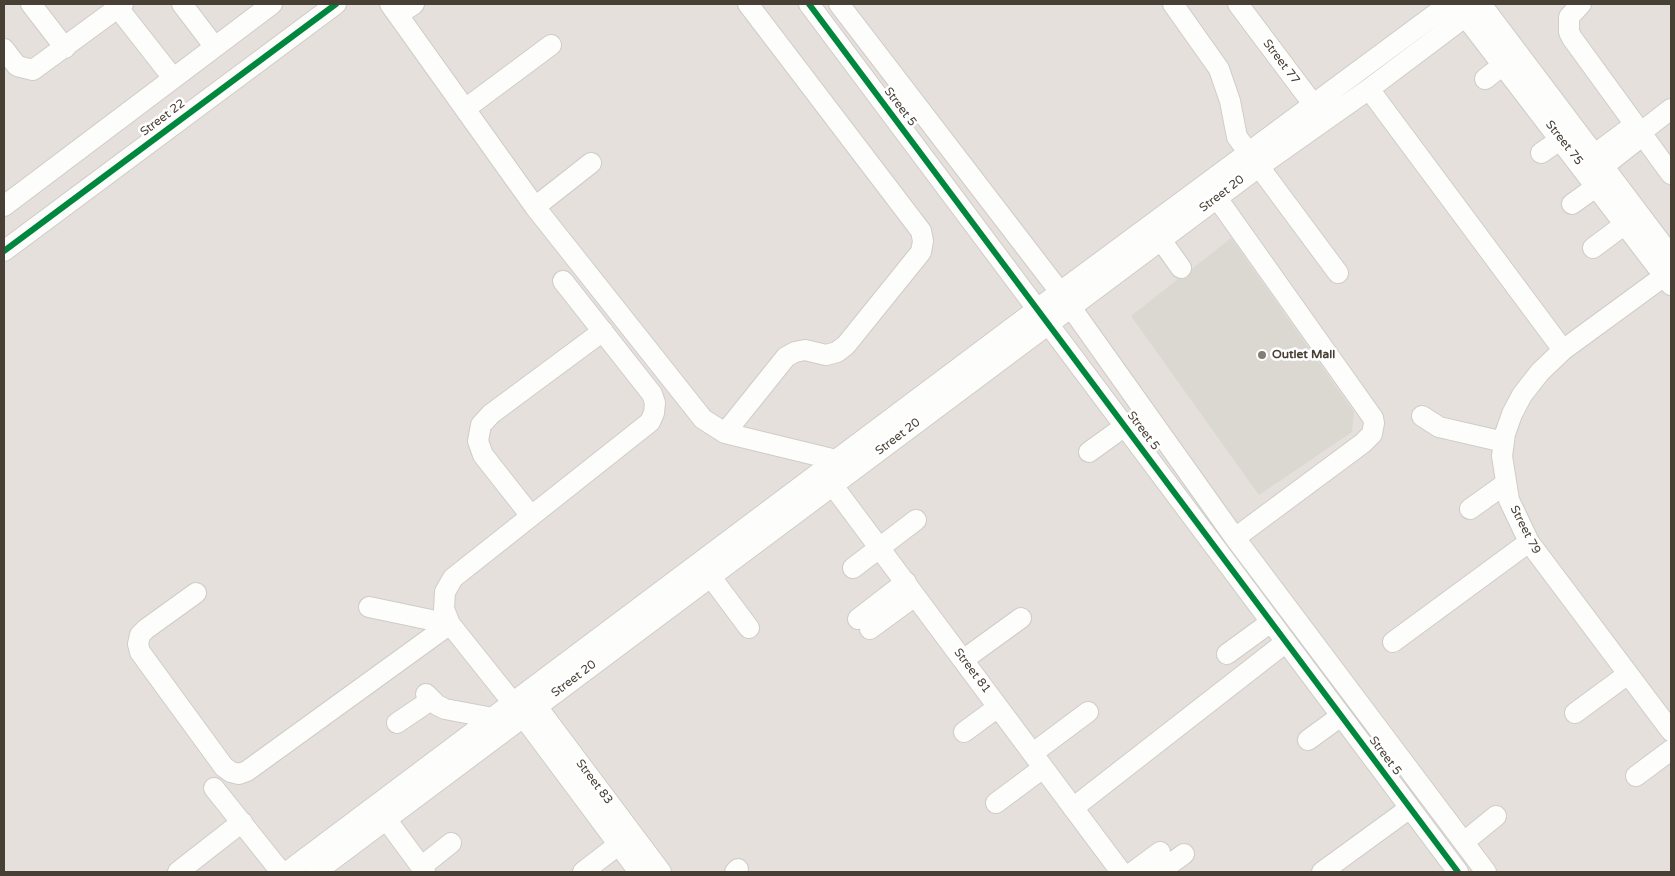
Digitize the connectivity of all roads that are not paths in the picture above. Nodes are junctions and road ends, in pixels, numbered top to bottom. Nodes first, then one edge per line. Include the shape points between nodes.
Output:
1 (31, 4) edge
2 (182, 4) edge
3 (272, 4) edge
4 (336, 4) edge
5 (748, 4) edge
6 (809, 4) edge
7 (839, 4) edge
8 (1173, 4) edge
9 (1238, 4) edge
10 (1481, 4) edge
11 (1581, 4) edge
12 (119, 5) edge
13 (1451, 7) edge
14 (400, 8) edge
15 (551, 45) dead end
16 (214, 46) junction
17 (4, 48) edge
18 (65, 48) junction
19 (1503, 65) junction
20 (173, 78) junction
21 (1485, 79) dead end
22 (1369, 89) junction
23 (465, 108) junction
24 (1671, 110) edge
25 (1319, 113) junction
26 (1639, 131) junction
27 (1561, 139) junction
28 (1541, 153) dead end
29 (1254, 159) junction
30 (1599, 160) junction
31 (591, 163) dead end
32 (1671, 174) edge
33 (1597, 186) junction
34 (1217, 198) junction
35 (1572, 204) dead end
36 (4, 206) edge
37 (534, 207) junction
38 (1625, 224) junction
39 (1161, 240) junction
40 (1593, 248) dead end
41 (4, 251) edge
42 (1671, 256) edge
43 (1181, 268) dead end
44 (1338, 273) dead end
45 (1669, 277) edge
46 (563, 281) dead end
47 (1066, 300) junction
48 (1043, 317) junction
49 (603, 332) junction
50 (1562, 350) junction
51 (1422, 416) dead end
52 (1125, 426) junction
53 (725, 433) junction
54 (1504, 442) junction
55 (1089, 452) dead end
56 (831, 472) junction
57 (1505, 484) junction
58 (1470, 509) dead end
59 (531, 516) junction
60 (916, 520) dead end
61 (1235, 538) junction
62 (1529, 542) junction
63 (880, 548) junction
64 (853, 568) dead end
65 (711, 577) junction
66 (910, 589) junction
67 (196, 593) dead end
68 (369, 607) dead end
69 (1022, 618) dead end
70 (1271, 622) junction
71 (450, 624) junction
72 (864, 624) dead end
73 (749, 628) dead end
74 (1286, 642) junction
75 (1393, 642) dead end
76 (1228, 654) dead end
77 (963, 660) junction
78 (1628, 674) junction
79 (525, 705) junction
80 (998, 707) junction
81 (1088, 712) dead end
82 (1574, 713) dead end
83 (493, 718) junction
84 (1344, 720) junction
85 (398, 723) dead end
86 (1671, 731) edge
87 (964, 732) dead end
88 (1312, 744) dead end
89 (1671, 750) edge
90 (1038, 761) junction
91 (1636, 776) dead end
92 (428, 778) junction
93 (214, 788) dead end
94 (1431, 799) junction
95 (996, 803) dead end
96 (1073, 808) junction
97 (1413, 813) junction
98 (1496, 816) dead end
99 (386, 819) junction
100 (242, 822) junction
101 (1464, 842) junction
102 (451, 844) dead end
103 (618, 845) junction
104 (1160, 852) dead end
105 (1184, 854) dead end
106 (423, 869) edge
107 (322, 870) edge
108 (178, 872) edge
109 (281, 872) edge
110 (287, 872) edge
111 (583, 872) edge
112 (639, 872) edge
113 (661, 872) edge
114 (1121, 872) edge
115 (1133, 872) edge
116 (1159, 872) edge
117 (1322, 872) edge
118 (1343, 872) edge
119 (1458, 872) edge
120 (1486, 872) edge

1 - 18 street
2 - 16 street
3 - 16 street
4 - 41 street, Street 22
5 - 53 street via 921,231 923,241 921,252 846,345 838,352 826,355 805,350 786,357
6 - 48 street, Street 5
7 - 47 street, Street 5
8 - 29 street via 1218,69 1228,93 1237,136
9 - 25 street, Street 77
10 - 13 street, Street 20
10 - 30 street, Street 75
11 - 26 street via 1569,17 1569,32
12 - 18 street
12 - 20 street
13 - 19 street, Street 75
13 - 22 street, Street 20
13 - 25 street, Street 20
14 - 23 street
15 - 23 street
16 - 20 street
17 - 18 street via 17,66 27,70 38,68
19 - 21 street
19 - 27 street, Street 75 via 1521,99
20 - 36 street
22 - 25 street, Street 20
22 - 50 street
23 - 37 street
24 - 26 street
25 - 29 street, Street 20
26 - 30 street
26 - 32 street
27 - 28 street
27 - 33 street, Street 75
29 - 34 street, Street 20
29 - 44 street
29 - 47 street, Street 20
30 - 42 street, Street 75
31 - 37 street
33 - 35 street
33 - 38 street, Street 75
34 - 39 street, Street 20
34 - 61 street via 1374,423 1372,434 1363,443
37 - 53 street via 703,419
38 - 40 street
38 - 45 street, Street 75
39 - 43 street
39 - 47 street, Street 20
45 - 50 street, Street 79
46 - 49 street
47 - 48 street, Street 20
47 - 61 street, Street 5
48 - 52 street, Street 5
48 - 56 street, Street 20
49 - 59 street via 652,394 654,413 650,422
49 - 59 street via 491,414 481,425 478,440 483,455
50 - 54 street, Street 79 via 1522,395 1512,414
51 - 54 street via 1438,427
52 - 55 street
52 - 70 street, Street 5
53 - 56 street
54 - 57 street, Street 79
56 - 63 street, Street 81
56 - 65 street, Street 20
56 - 79 street, Street 20
57 - 58 street
57 - 62 street, Street 79
59 - 71 street via 453,578 445,592 444,609
60 - 63 street
61 - 94 street, Street 5
62 - 75 street
62 - 78 street, Street 79
63 - 64 street
63 - 66 street, Street 81
65 - 73 street
65 - 79 street, Street 20
66 - 72 street
66 - 77 street, Street 81
67 - 71 street via 146,629 138,644 140,652 224,767 239,774
68 - 71 street
69 - 77 street
70 - 74 street, Street 5
70 - 76 street
71 - 79 street
74 - 84 street, Street 5
74 - 96 street
77 - 80 street, Street 81
78 - 82 street
78 - 86 street, Street 79
79 - 83 street, Street 20
79 - 92 street, Street 20
79 - 103 street, Street 83
79 - 113 street, Street 83
80 - 87 street
80 - 90 street, Street 81
81 - 90 street
83 - 85 street via 445,709 428,697
83 - 92 street, Street 20
84 - 88 street
84 - 97 street, Street 5
89 - 91 street
90 - 95 street
90 - 96 street, Street 81
92 - 99 street, Street 20
92 - 110 street, Street 20
93 - 100 street
94 - 97 street
94 - 101 street, Street 5
96 - 114 street, Street 81
97 - 117 street
97 - 118 street
97 - 119 street, Street 5
98 - 101 street
99 - 106 street
99 - 107 street, Street 20
100 - 108 street
100 - 109 street
101 - 120 street, Street 5
102 - 106 street
103 - 111 street
103 - 112 street, Street 83
104 - 115 street
105 - 116 street

